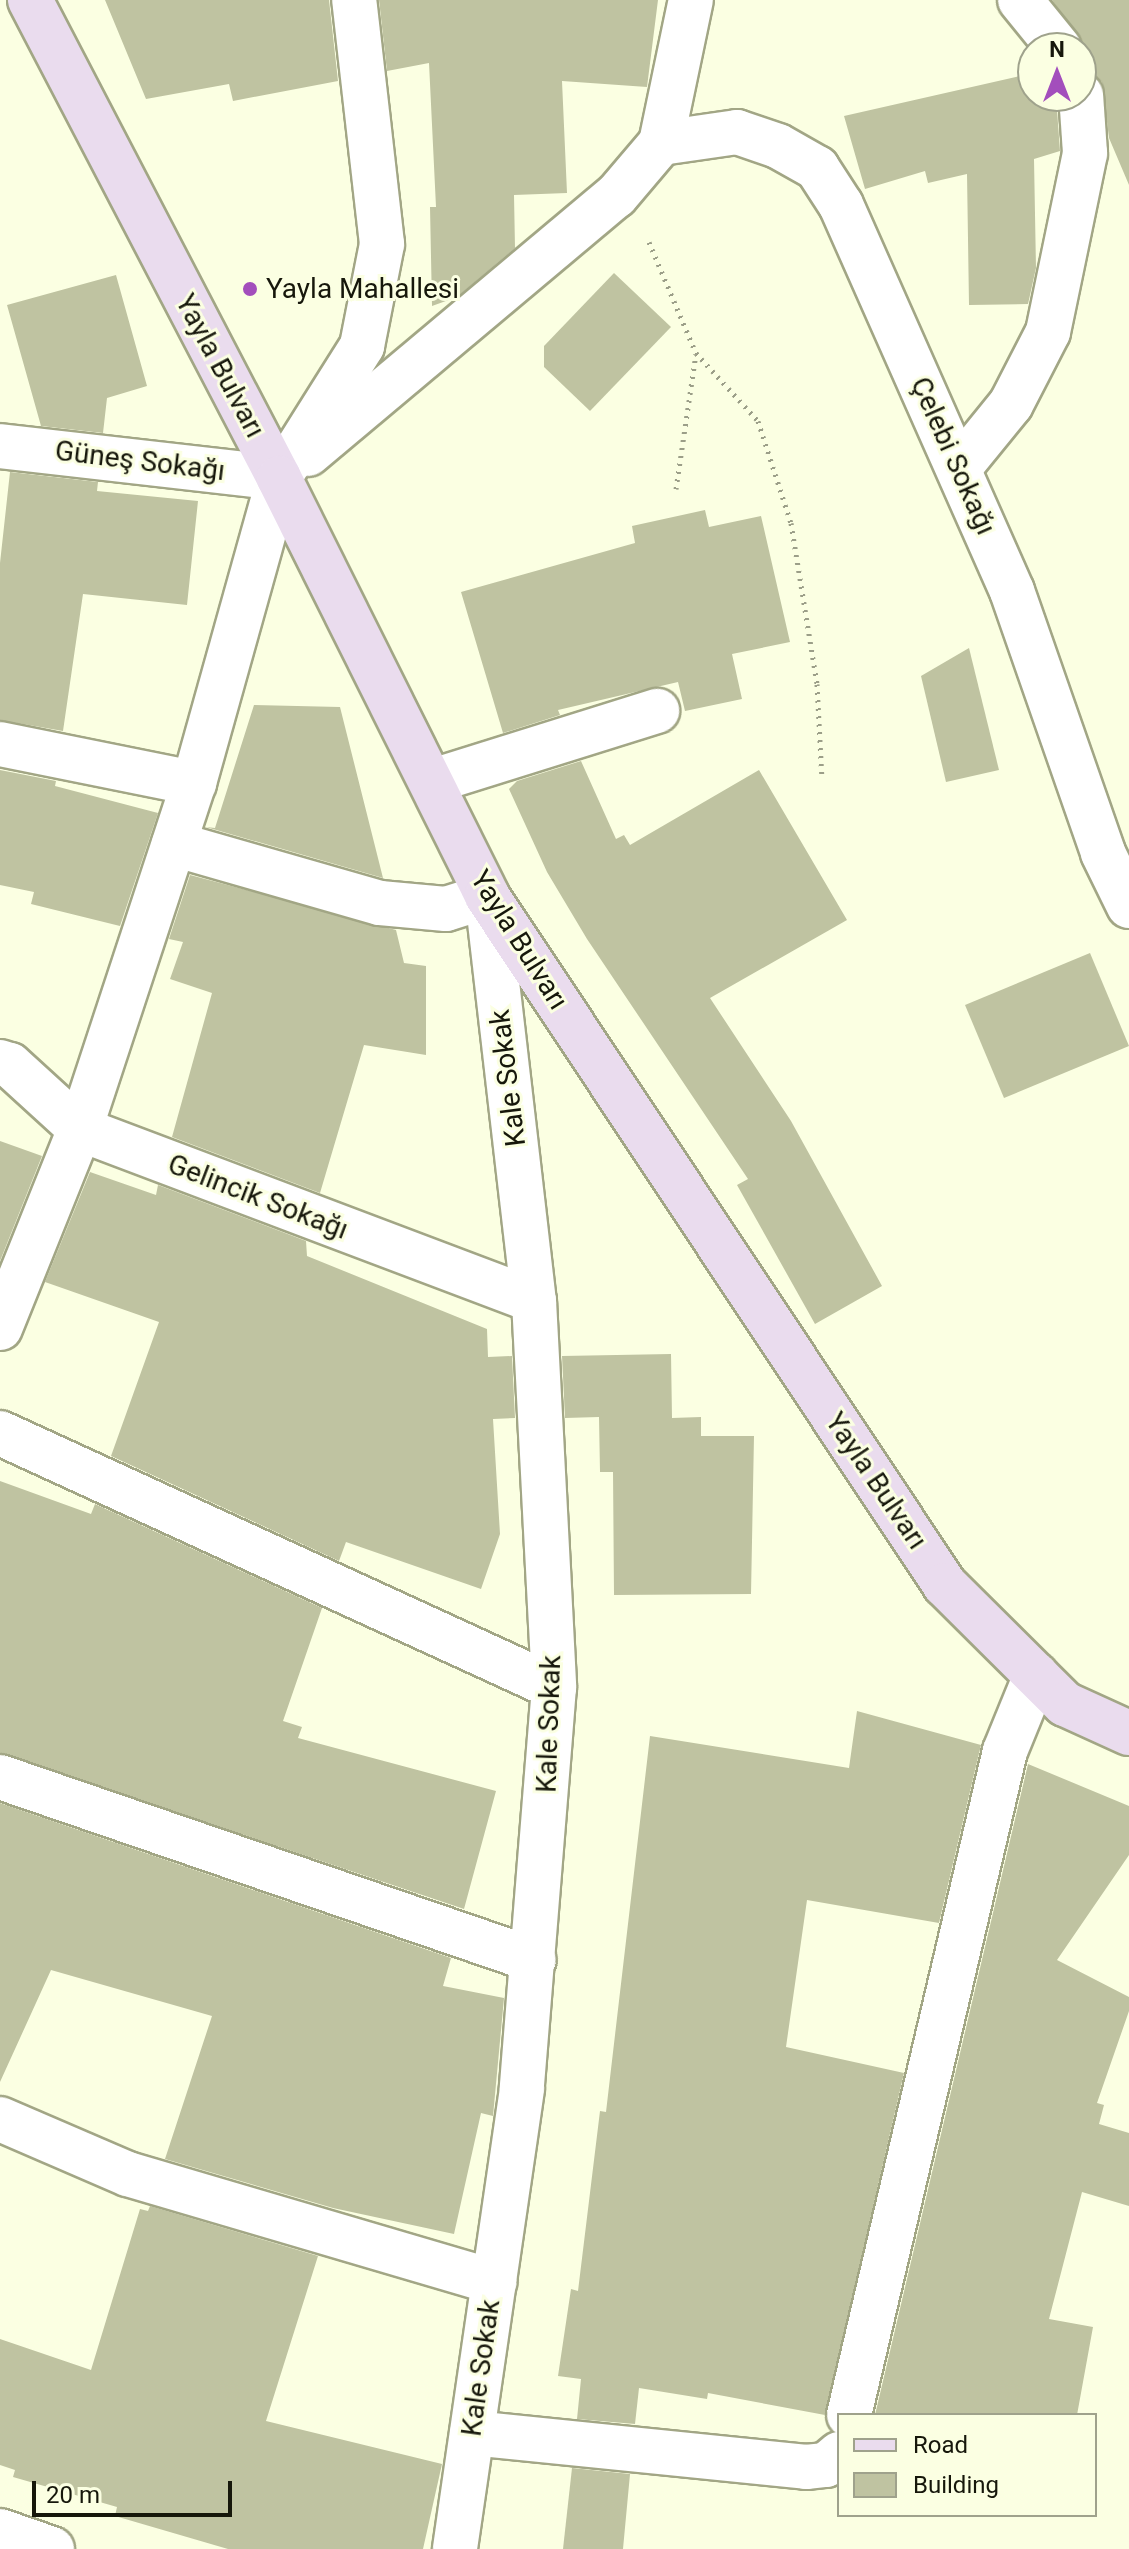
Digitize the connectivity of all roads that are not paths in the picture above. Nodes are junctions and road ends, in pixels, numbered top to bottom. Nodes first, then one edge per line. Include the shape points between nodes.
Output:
1 (30, 0) edge
2 (354, 0) edge
3 (691, 0) edge
4 (1020, 0) edge
5 (1046, 32) edge
6 (1082, 112) edge
7 (661, 143) junction
8 (0, 446) edge
9 (959, 468) junction
10 (279, 478) junction
11 (657, 711) dead end
12 (0, 744) edge
13 (433, 781) junction
14 (194, 783) junction
15 (174, 844) junction
16 (487, 896) junction
17 (1129, 906) edge
18 (0, 1062) edge
19 (80, 1129) junction
20 (534, 1301) junction
21 (0, 1328) edge
22 (0, 1433) edge
23 (1036, 1675) junction
24 (554, 1687) junction
25 (1129, 1733) edge
26 (0, 1777) edge
27 (534, 1960) junction
28 (0, 2119) edge
29 (494, 2282) junction
30 (849, 2413) edge
31 (472, 2433) junction
32 (837, 2456) edge
33 (455, 2549) edge

1 - 10 main road, Yayla Bulvarı
2 - 10 street via 382,244 362,346
3 - 7 street
4 - 5 street
6 - 9 street via 1085,153 1048,332 1011,404
7 - 9 street, Çelebi Sokağı via 737,132 778,146 817,168 841,205
7 - 10 street via 616,196
8 - 10 street, Güneş Sokağı
9 - 17 street, Çelebi Sokağı via 1012,591 1103,853
10 - 13 main road, Yayla Bulvarı
10 - 14 street
11 - 13 street
12 - 14 street
13 - 16 main road, Yayla Bulvarı
14 - 15 street
15 - 16 street via 380,903 446,909
15 - 19 street
16 - 20 street, Kale Sokak
16 - 23 main road, Yayla Bulvarı via 945,1585
18 - 19 street, Gelincik Sokağı via 10,1065
19 - 20 street, Gelincik Sokağı
19 - 21 street
20 - 24 street, Kale Sokak
22 - 24 street
23 - 25 main road, Yayla Bulvarı via 1065,1704
23 - 30 street via 1005,1751
24 - 27 street, Kale Sokak
26 - 27 street
27 - 29 street, Kale Sokak
28 - 29 street via 128,2174
29 - 31 street, Kale Sokak
31 - 32 street via 806,2467 826,2465
31 - 33 street, Kale Sokak

